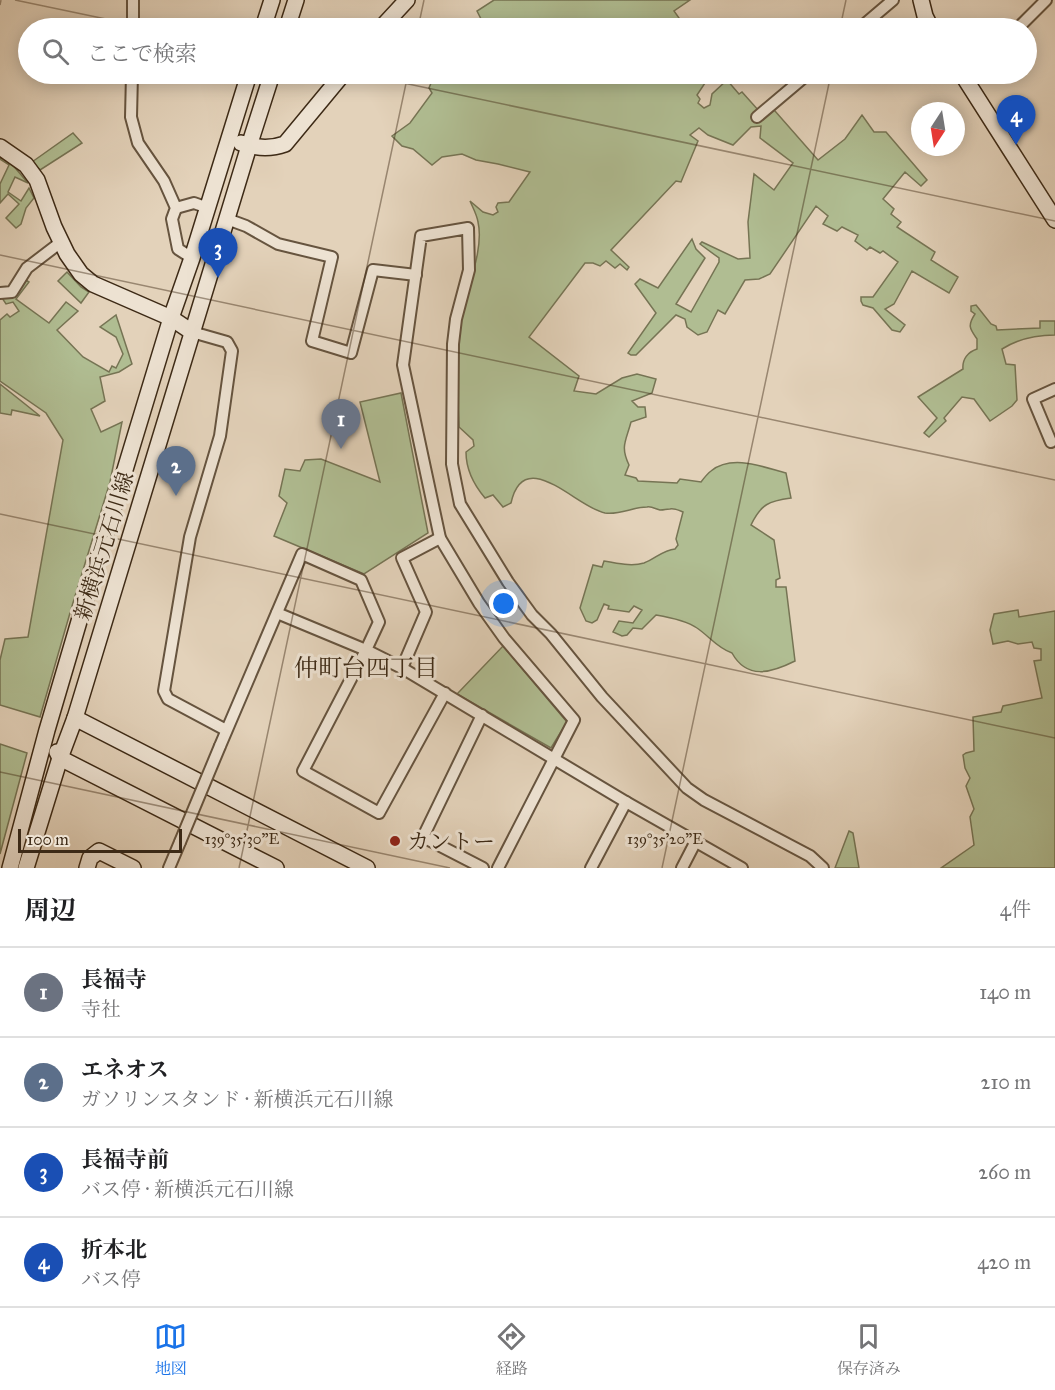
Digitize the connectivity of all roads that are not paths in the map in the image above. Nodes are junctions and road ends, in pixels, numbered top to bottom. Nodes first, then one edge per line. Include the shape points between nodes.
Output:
1 (133, 0) edge
2 (272, 0) edge
3 (296, 0) edge
4 (407, 0) edge
5 (893, 0) edge
6 (1046, 0) edge
7 (918, 1) edge
8 (132, 18) edge
9 (266, 18) edge
10 (290, 18) edge
11 (390, 18) edge
12 (872, 18) edge
13 (926, 18) edge
14 (1028, 18) edge
15 (132, 84) edge
16 (246, 84) edge
17 (269, 84) edge
18 (335, 84) edge
19 (796, 84) edge
20 (973, 84) edge
21 (757, 117) dead end
22 (230, 138) junction
23 (249, 146) junction
24 (0, 147) edge
25 (176, 208) junction
26 (208, 208) junction
27 (227, 219) junction
28 (1055, 219) edge
29 (61, 242) junction
30 (192, 258) junction
31 (416, 275) junction
32 (0, 293) edge
33 (171, 318) junction
34 (192, 332) junction
35 (1055, 389) edge
36 (1051, 442) dead end
37 (440, 538) junction
38 (277, 613) junction
39 (366, 650) junction
40 (402, 668) junction
41 (445, 693) junction
42 (482, 715) junction
43 (75, 718) junction
44 (47, 730) junction
45 (226, 730) junction
46 (554, 758) junction
47 (60, 759) junction
48 (626, 802) junction
49 (696, 841) junction
50 (10, 868) edge
51 (26, 868) edge
52 (87, 868) edge
53 (133, 868) edge
54 (169, 868) edge
55 (276, 868) edge
56 (367, 868) edge
57 (483, 868) edge
58 (498, 868) edge
59 (591, 868) edge
60 (682, 868) edge
61 (742, 868) edge
62 (823, 868) edge

1 - 8 street
2 - 9 street
3 - 10 street
4 - 11 street
5 - 12 street
6 - 14 street
7 - 13 street
15 - 25 street via 131,117 138,143 164,181
16 - 22 street, 新横浜元石川線
17 - 23 street, 新横浜元石川線
18 - 23 street via 285,144 276,148
19 - 21 street
20 - 28 street
22 - 23 street
22 - 26 street, 新横浜元石川線
23 - 27 street, 新横浜元石川線
24 - 29 street via 26,165 37,180
25 - 26 street via 194,203
25 - 30 street via 172,219 178,249
26 - 30 street, 新横浜元石川線
27 - 31 street via 278,244 332,257 312,341 351,353 373,270
27 - 34 street, 新横浜元石川線
29 - 32 street via 27,268 12,292
29 - 33 street via 81,274 93,284
30 - 33 street, 新横浜元石川線
31 - 37 street via 403,365
31 - 62 street via 421,236 468,228 469,270 453,344 452,464 460,504 508,582 531,615 602,697 687,788 810,855
33 - 34 street
33 - 44 street, 新横浜元石川線
34 - 43 street, 新横浜元石川線
34 - 45 street via 227,342 232,351 220,436 190,537 164,691 168,699
35 - 36 street via 1033,399
37 - 40 street via 402,558 426,612
37 - 46 street via 504,638 574,720
38 - 39 street
38 - 39 street via 302,554 361,580 379,622
38 - 45 street
39 - 40 street
39 - 41 street via 303,771 379,813
40 - 41 street
41 - 42 street
42 - 46 street
42 - 57 street via 423,837
43 - 44 street
43 - 47 street, 新横浜元石川線
43 - 56 street
44 - 47 street
44 - 50 street, 新横浜元石川線
45 - 54 street, bridge
46 - 48 street
46 - 58 street
47 - 51 street, 新横浜元石川線
47 - 55 street
48 - 49 street
48 - 59 street
49 - 60 street
49 - 61 street
52 - 53 street via 90,858 99,851

